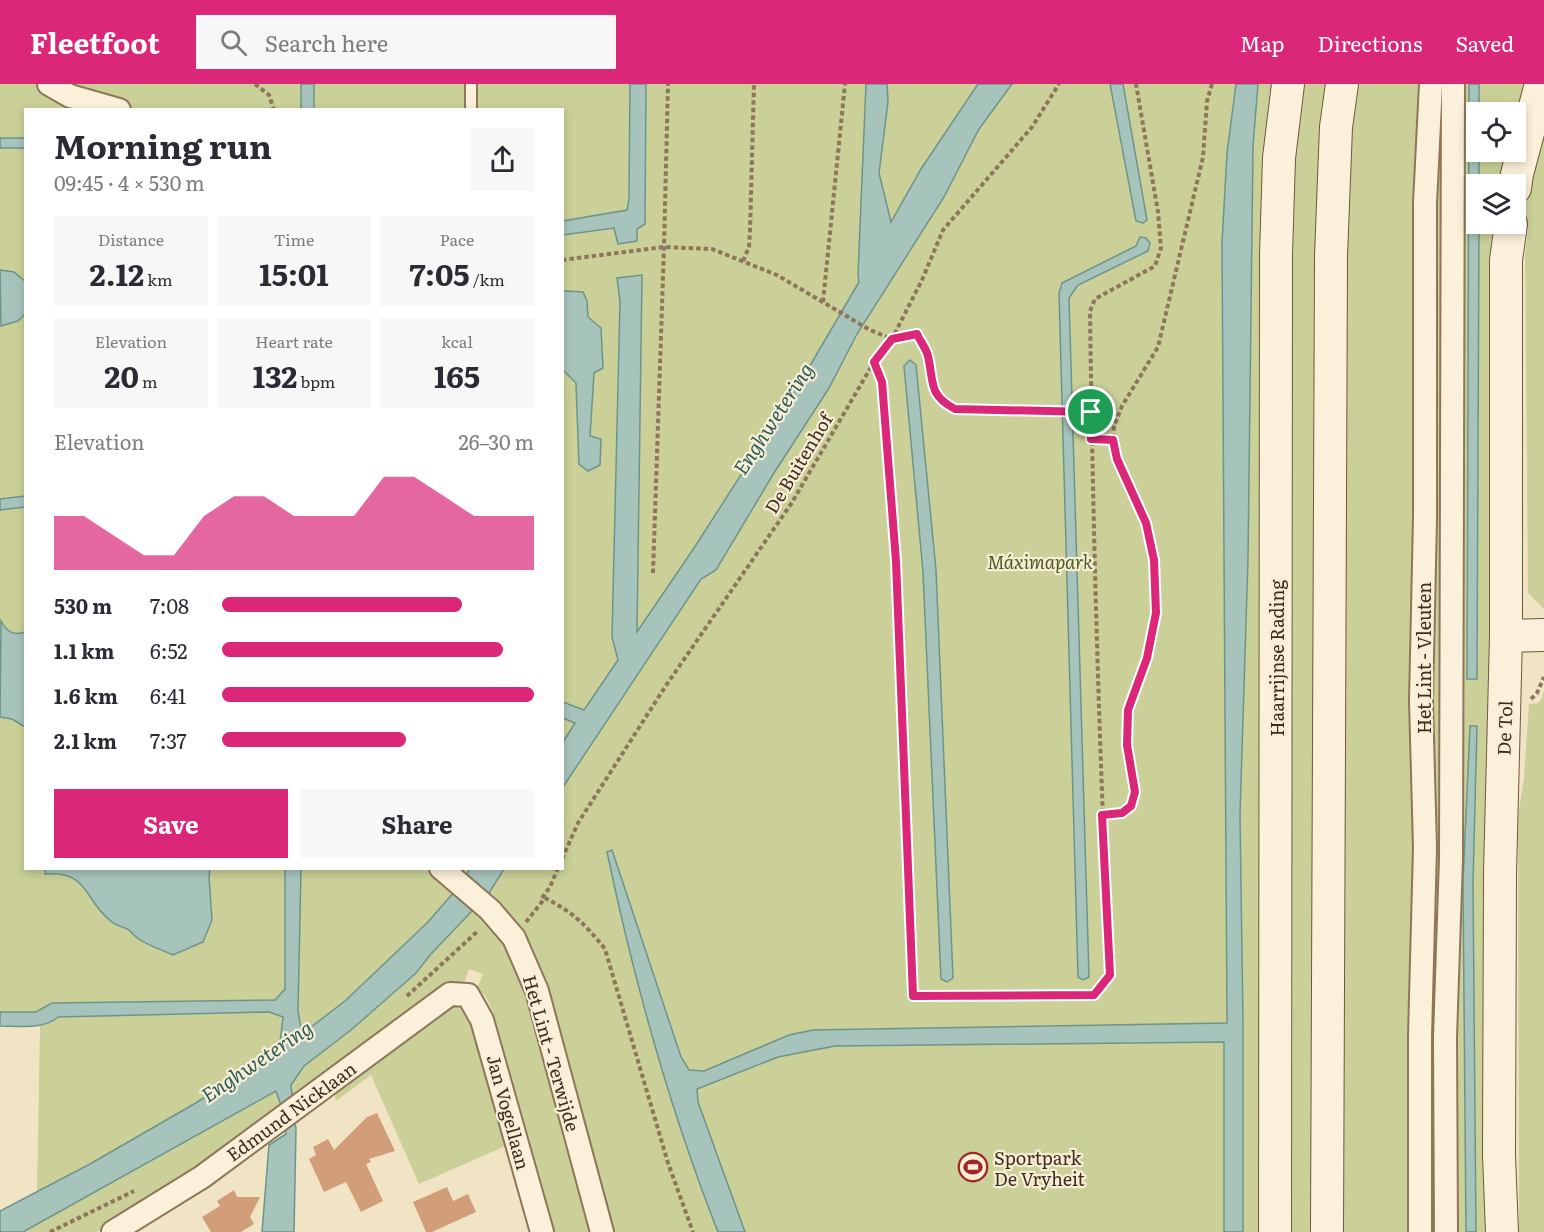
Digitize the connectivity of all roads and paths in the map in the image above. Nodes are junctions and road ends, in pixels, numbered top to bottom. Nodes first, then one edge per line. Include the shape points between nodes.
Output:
1 (49, 84) edge
2 (255, 84) edge
3 (471, 84) edge
4 (668, 84) edge
5 (754, 84) edge
6 (845, 84) edge
7 (1059, 84) edge
8 (1136, 84) edge
9 (1212, 84) edge
10 (1288, 84) edge
11 (1342, 84) edge
12 (1431, 84) edge
13 (1453, 84) edge
14 (1541, 84) edge
15 (112, 108) edge
16 (273, 108) edge
17 (471, 108) edge
18 (1517, 174) edge
19 (1425, 203) junction
20 (1453, 204) junction
21 (1510, 234) edge
22 (664, 247) junction
23 (564, 260) edge
24 (743, 261) junction
25 (823, 302) junction
26 (892, 339) junction
27 (874, 362) junction
28 (1091, 412) junction
29 (1091, 439) junction
30 (1113, 440) junction
31 (1425, 518) junction
32 (1451, 519) junction
33 (653, 573) dead end
34 (1544, 635) edge
35 (1506, 636) junction
36 (1451, 700) junction
37 (1421, 701) junction
38 (1102, 815) junction
39 (564, 854) edge
40 (443, 870) edge
41 (557, 870) edge
42 (514, 938) junction
43 (468, 995) joint
44 (1420, 1036) junction
45 (1445, 1037) junction
46 (1420, 1224) edge
47 (1446, 1225) edge
48 (113, 1232) edge
49 (542, 1232) edge
50 (602, 1232) edge
51 (693, 1232) edge
52 (1275, 1232) edge
53 (1327, 1232) edge
54 (1502, 1232) edge

1 - 15 street via 70,96
2 - 16 path via 269,95
3 - 17 lane
4 - 22 path
5 - 24 path via 750,231
6 - 25 path
7 - 26 path, De Buitenhof via 1032,127 943,230
8 - 28 path via 1161,248 1155,266 1095,299 1090,311
9 - 30 path via 1203,157 1158,347 1122,406
10 - 52 main road, Haarrijnse Rading via 1276,255
11 - 53 main road via 1336,127 1331,256
12 - 19 street, Het Lint - Vleuten
13 - 20 street, Het Lint - Vleuten
14 - 18 main road
19 - 20 street
19 - 31 street, Het Lint - Vleuten
20 - 32 street, Het Lint - Vleuten
21 - 35 main road, De Tol via 1506,260
22 - 23 path
22 - 24 path via 712,249
22 - 33 path
24 - 25 path via 777,275
25 - 26 path
26 - 27 path, De Buitenhof
26 - 28 path via 917,334 928,354 930,379 940,401 955,409
27 - 38 path via 882,382 896,561 913,996 1094,995 1110,975
27 - 39 path, De Buitenhof via 791,504 665,687 578,823
28 - 29 path
29 - 30 path
29 - 38 path
30 - 38 path via 1117,459 1146,523 1154,560 1156,613 1147,658 1128,710 1127,745 1135,792 1131,806 1122,813
31 - 32 street
31 - 37 street, Het Lint - Vleuten
32 - 36 street, Het Lint - Vleuten
34 - 35 main road
35 - 54 main road, De Tol via 1500,873
36 - 37 street
36 - 45 street, Het Lint - Vleuten
37 - 44 street, Het Lint - Vleuten via 1425,847
40 - 42 street, Het Lint - Terwijde via 490,910
41 - 42 path via 550,887
42 - 50 street, Het Lint - Terwijde via 537,992
42 - 51 path via 545,898 568,910 605,950 668,1163
43 - 48 street, Edmund Nicklaan via 450,994 202,1177
43 - 49 street, Jan Vogellaan via 490,1043
44 - 45 street
44 - 46 street, Het Lint - Vleuten
45 - 47 street, Het Lint - Vleuten
46 - 47 street

